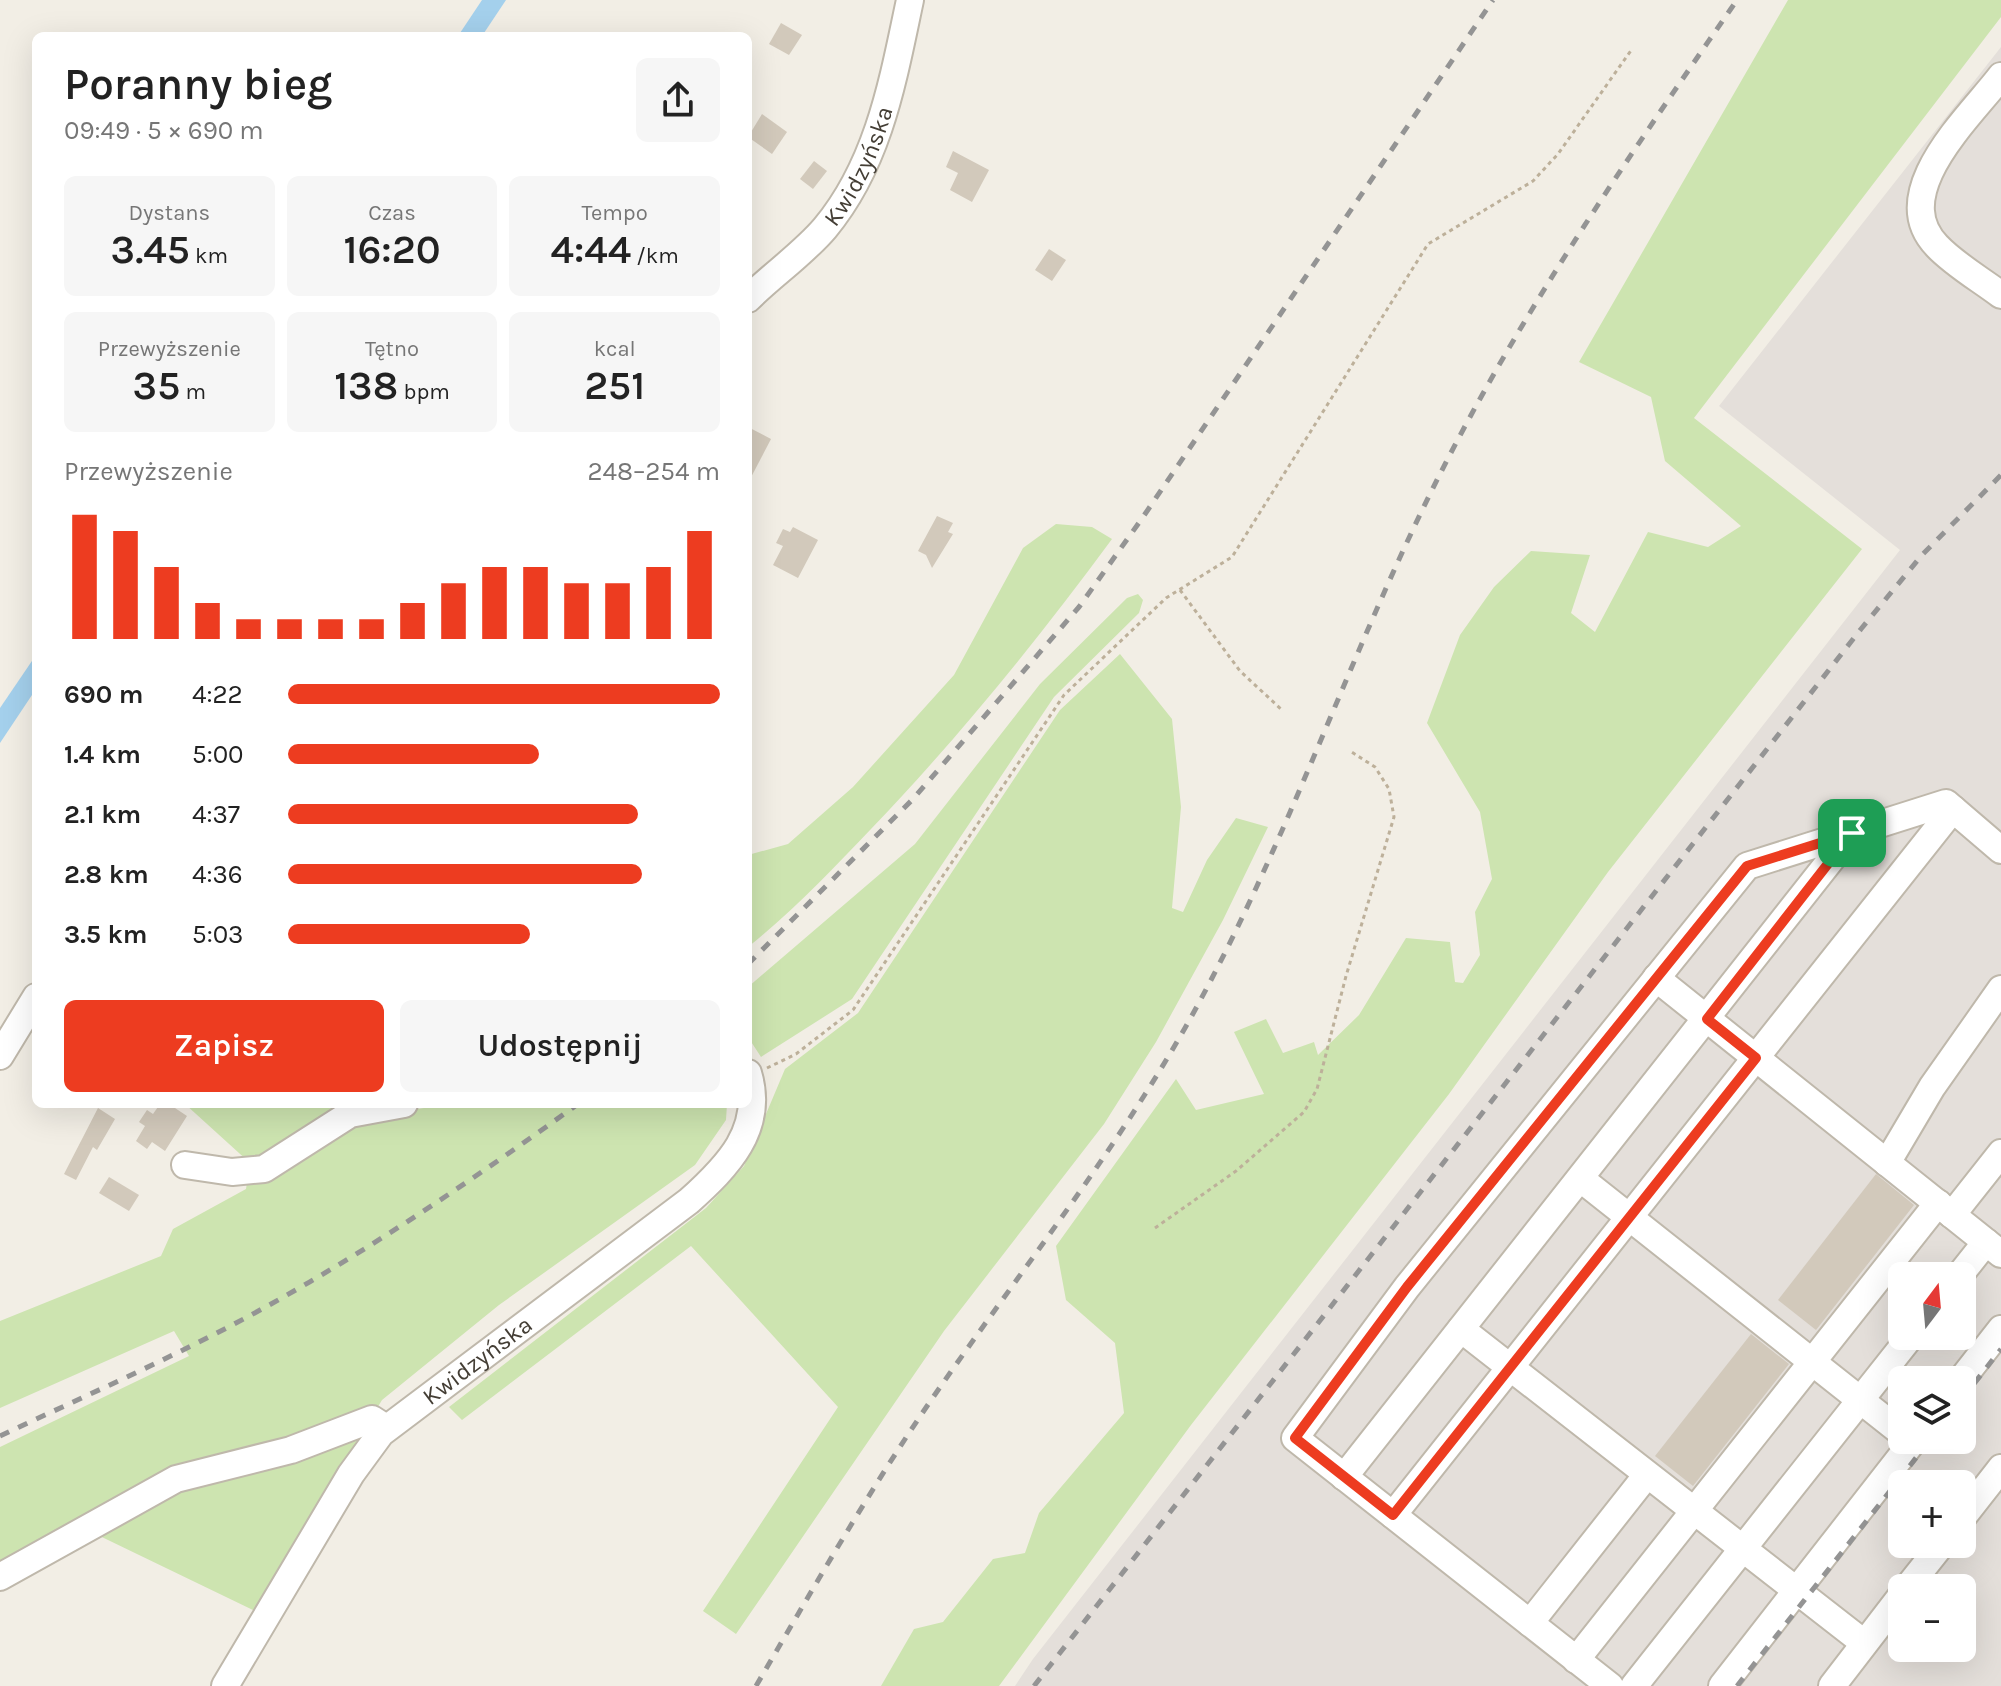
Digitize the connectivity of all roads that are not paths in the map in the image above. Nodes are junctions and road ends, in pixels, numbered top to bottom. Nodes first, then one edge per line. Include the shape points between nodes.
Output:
1 (910, 0) edge
2 (2001, 76) edge
3 (752, 295) edge
4 (2001, 295) edge
5 (1953, 809) junction
6 (1852, 833) junction
7 (2001, 850) edge
8 (1656, 978) junction
9 (2001, 989) edge
10 (32, 1004) edge
11 (1707, 1019) junction
12 (0, 1056) edge
13 (1756, 1058) junction
14 (382, 1108) edge
15 (751, 1108) edge
16 (2001, 1153) edge
17 (1887, 1163) junction
18 (185, 1165) dead end
19 (1581, 1179) junction
20 (1945, 1209) junction
21 (1629, 1217) junction
22 (1996, 1247) edge
23 (1976, 1263) edge
24 (1461, 1329) junction
25 (2001, 1329) edge
26 (1900, 1350) edge
27 (1812, 1361) junction
28 (1972, 1366) edge
29 (1510, 1368) junction
30 (1861, 1400) junction
31 (1888, 1421) edge
32 (386, 1428) junction
33 (1899, 1454) edge
34 (2001, 1468) edge
35 (1646, 1476) junction
36 (1344, 1477) junction
37 (1976, 1500) edge
38 (1693, 1513) junction
39 (1393, 1515) junction
40 (1741, 1551) junction
41 (1931, 1558) edge
42 (1918, 1574) edge
43 (0, 1577) edge
44 (1796, 1592) junction
45 (1888, 1613) edge
46 (1530, 1623) junction
47 (1864, 1643) junction
48 (1576, 1660) junction
49 (225, 1686) edge
50 (1610, 1686) edge
51 (1634, 1686) edge
52 (1722, 1686) edge
53 (1832, 1686) edge

1 - 3 street, Kwidzyńska via 887,107 853,187 822,231
2 - 4 street via 1932,166 1920,199 1923,224 1935,244
5 - 6 street via 1946,803
5 - 7 street
5 - 13 street
6 - 8 street via 1747,866
6 - 11 street
8 - 11 street
8 - 36 street via 1407,1287 1295,1438
9 - 17 street via 1932,1087
10 - 12 street
11 - 13 street
11 - 19 street
13 - 17 street
13 - 21 street
14 - 18 street via 350,1114 264,1169 232,1172
15 - 32 street, Kwidzyńska via 729,1165 689,1201
16 - 20 street
17 - 20 street
19 - 21 street
19 - 24 street
20 - 22 street
20 - 27 street
21 - 27 street
21 - 29 street
22 - 23 street
24 - 29 street
24 - 36 street
25 - 28 street
26 - 30 street
27 - 30 street
27 - 38 street
29 - 35 street
29 - 39 street
30 - 31 street
30 - 40 street
32 - 43 street via 372,1419 291,1450 176,1479
32 - 49 street, Kwidzyńska via 351,1474
33 - 44 street
34 - 37 street
35 - 38 street
35 - 46 street
36 - 39 street
38 - 40 street
38 - 48 street
39 - 46 street
40 - 44 street
40 - 51 street
41 - 42 street
44 - 47 street
44 - 52 street
45 - 47 street
46 - 48 street
47 - 53 street
48 - 50 street

